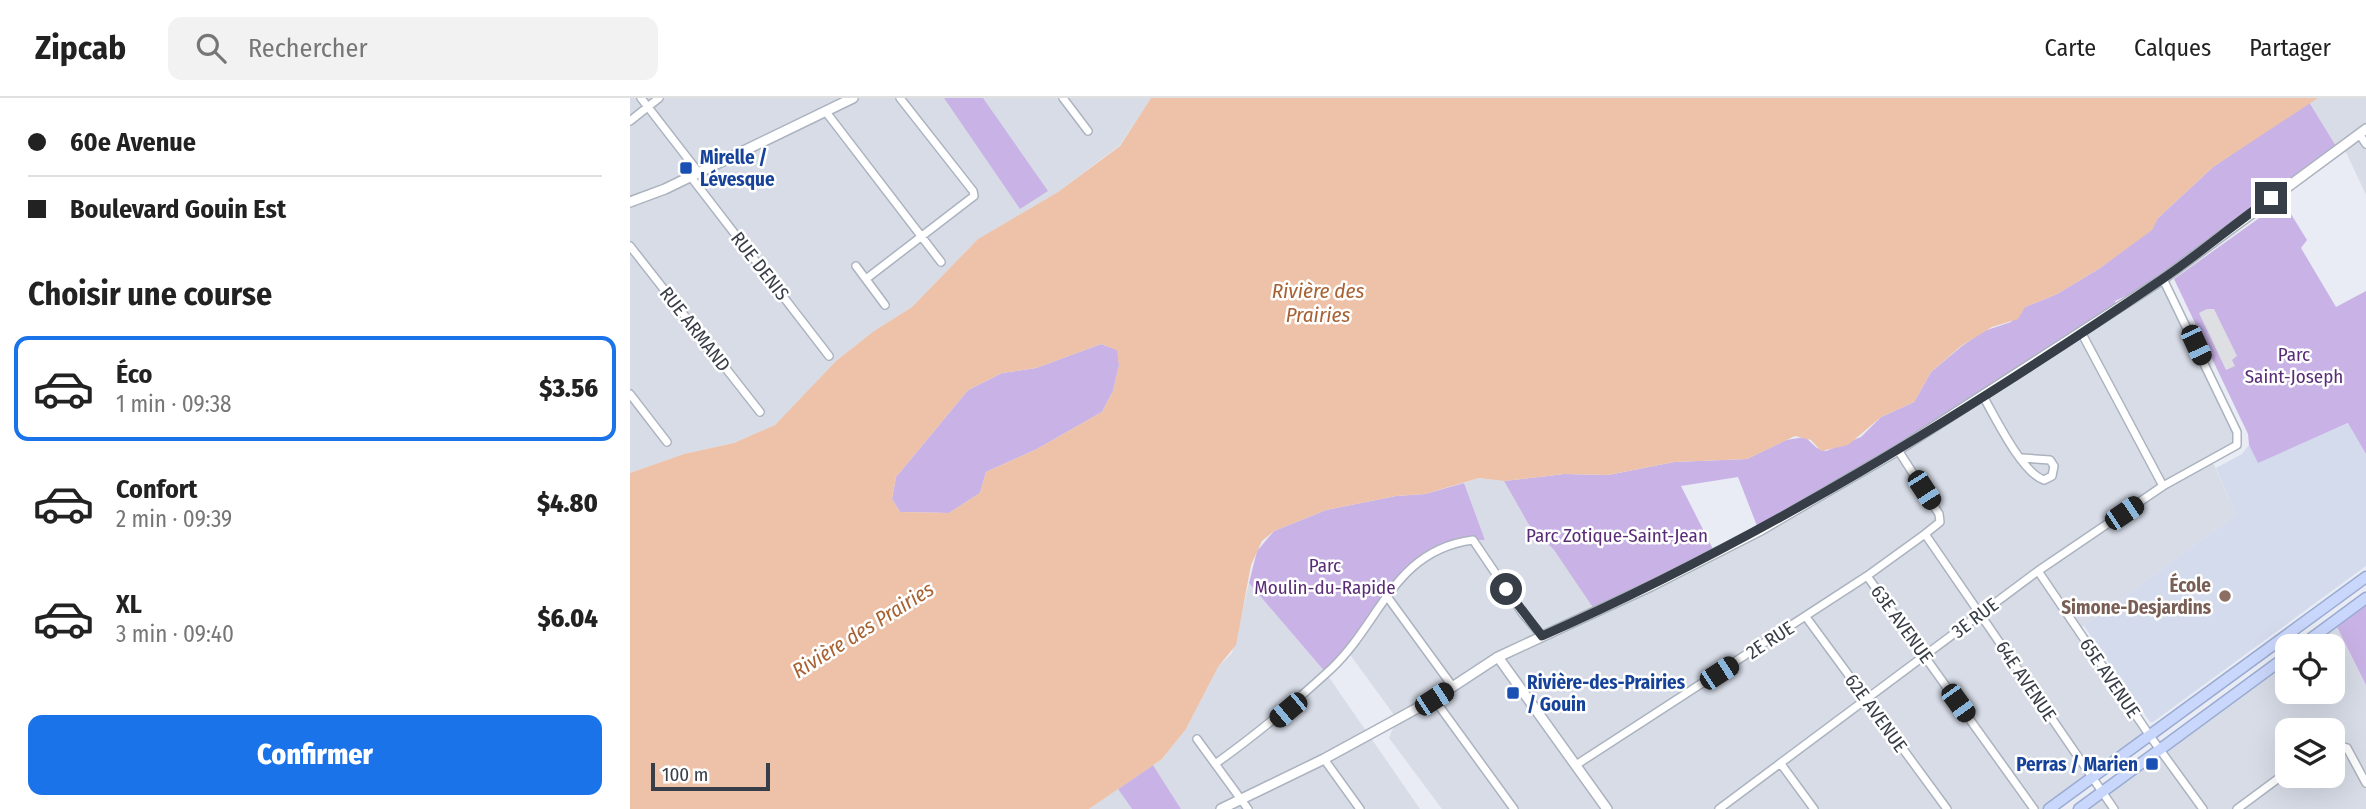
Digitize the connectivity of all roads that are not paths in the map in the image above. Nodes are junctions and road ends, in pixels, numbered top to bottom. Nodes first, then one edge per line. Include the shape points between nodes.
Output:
1 (641, 98) edge
2 (659, 98) edge
3 (853, 98) edge
4 (900, 98) edge
5 (1063, 98) edge
6 (648, 107) junction
7 (826, 112) junction
8 (630, 121) edge
9 (1088, 131) dead end
10 (2363, 132) edge
11 (2366, 144) edge
12 (695, 175) junction
13 (630, 202) edge
14 (922, 236) junction
15 (630, 246) edge
16 (941, 262) dead end
17 (856, 266) dead end
18 (866, 279) junction
19 (2163, 279) junction
20 (884, 305) dead end
21 (2081, 332) junction
22 (829, 356) dead end
23 (630, 394) edge
24 (1983, 396) junction
25 (760, 412) dead end
26 (667, 442) dead end
27 (1898, 450) junction
28 (2022, 458) dead end
29 (2163, 486) junction
30 (1925, 534) junction
31 (2038, 571) junction
32 (1867, 576) junction
33 (2366, 577) edge
34 (1386, 595) junction
35 (2366, 598) edge
36 (1981, 614) junction
37 (1806, 617) junction
38 (2317, 634) edge
39 (1542, 636) junction
40 (1925, 656) junction
41 (1498, 657) junction
42 (2275, 665) edge
43 (1453, 687) junction
44 (1434, 699) junction
45 (1866, 700) junction
46 (2150, 736) junction
47 (1196, 739) dead end
48 (2345, 748) edge
49 (2160, 750) junction
50 (1324, 759) junction
51 (1215, 764) junction
52 (1781, 764) junction
53 (1576, 765) junction
54 (2093, 778) junction
55 (2275, 781) edge
56 (2366, 783) edge
57 (2103, 792) junction
58 (1241, 799) junction
59 (1221, 809) edge
60 (1248, 809) edge
61 (1360, 809) edge
62 (1514, 809) edge
63 (1607, 809) edge
64 (1719, 809) edge
65 (1814, 809) edge
66 (1947, 809) edge
67 (2034, 809) edge
68 (2049, 809) edge
69 (2080, 809) edge
70 (2114, 809) edge
71 (2203, 809) edge
72 (2237, 809) edge

1 - 6 street, RUE DENIS
2 - 6 street
3 - 7 street
4 - 14 street via 974,193
5 - 9 street
6 - 8 street
6 - 12 street, RUE DENIS
7 - 12 street
7 - 14 street
10 - 11 street
10 - 19 street
12 - 13 street
12 - 22 street, RUE DENIS
14 - 16 street
14 - 18 street
15 - 25 street, RUE ARMAND
17 - 18 street
18 - 20 street
19 - 21 street
19 - 29 street, 3E RUE via 2239,442
21 - 24 street
21 - 29 street
23 - 26 street
24 - 27 street
24 - 28 street
27 - 30 street via 1939,514 1940,522
27 - 39 street via 1759,531
29 - 31 street, 3E RUE
30 - 32 street, 2E RUE
30 - 36 street, 64E AVENUE
31 - 36 street, 3E RUE
31 - 46 street, 65E AVENUE
32 - 37 street, 2E RUE
32 - 40 street, 63E AVENUE
33 - 46 main road
34 - 39 street via 1429,553 1473,540
34 - 43 street
34 - 51 street via 1332,667 1280,716
35 - 38 main road
36 - 40 street, 3E RUE
36 - 54 street, 64E AVENUE
37 - 45 street, 62E AVENUE
37 - 53 street, 2E RUE
39 - 41 street
40 - 45 street, 3E RUE
40 - 67 street, 63E AVENUE
41 - 43 street
41 - 53 street
42 - 49 main road
43 - 44 street
44 - 50 street
44 - 62 street
45 - 52 street, 3E RUE
45 - 66 street, 62E AVENUE
46 - 49 street, 65E AVENUE
46 - 54 main road
47 - 51 street
48 - 56 street
49 - 57 main road
49 - 71 street, 65E AVENUE
50 - 58 street
50 - 61 street
51 - 58 street
52 - 64 street, 3E RUE
52 - 65 street
53 - 63 street
54 - 57 street, 64E AVENUE
54 - 68 main road
55 - 72 street
57 - 69 main road
57 - 70 street, 64E AVENUE
58 - 59 street
58 - 60 street

